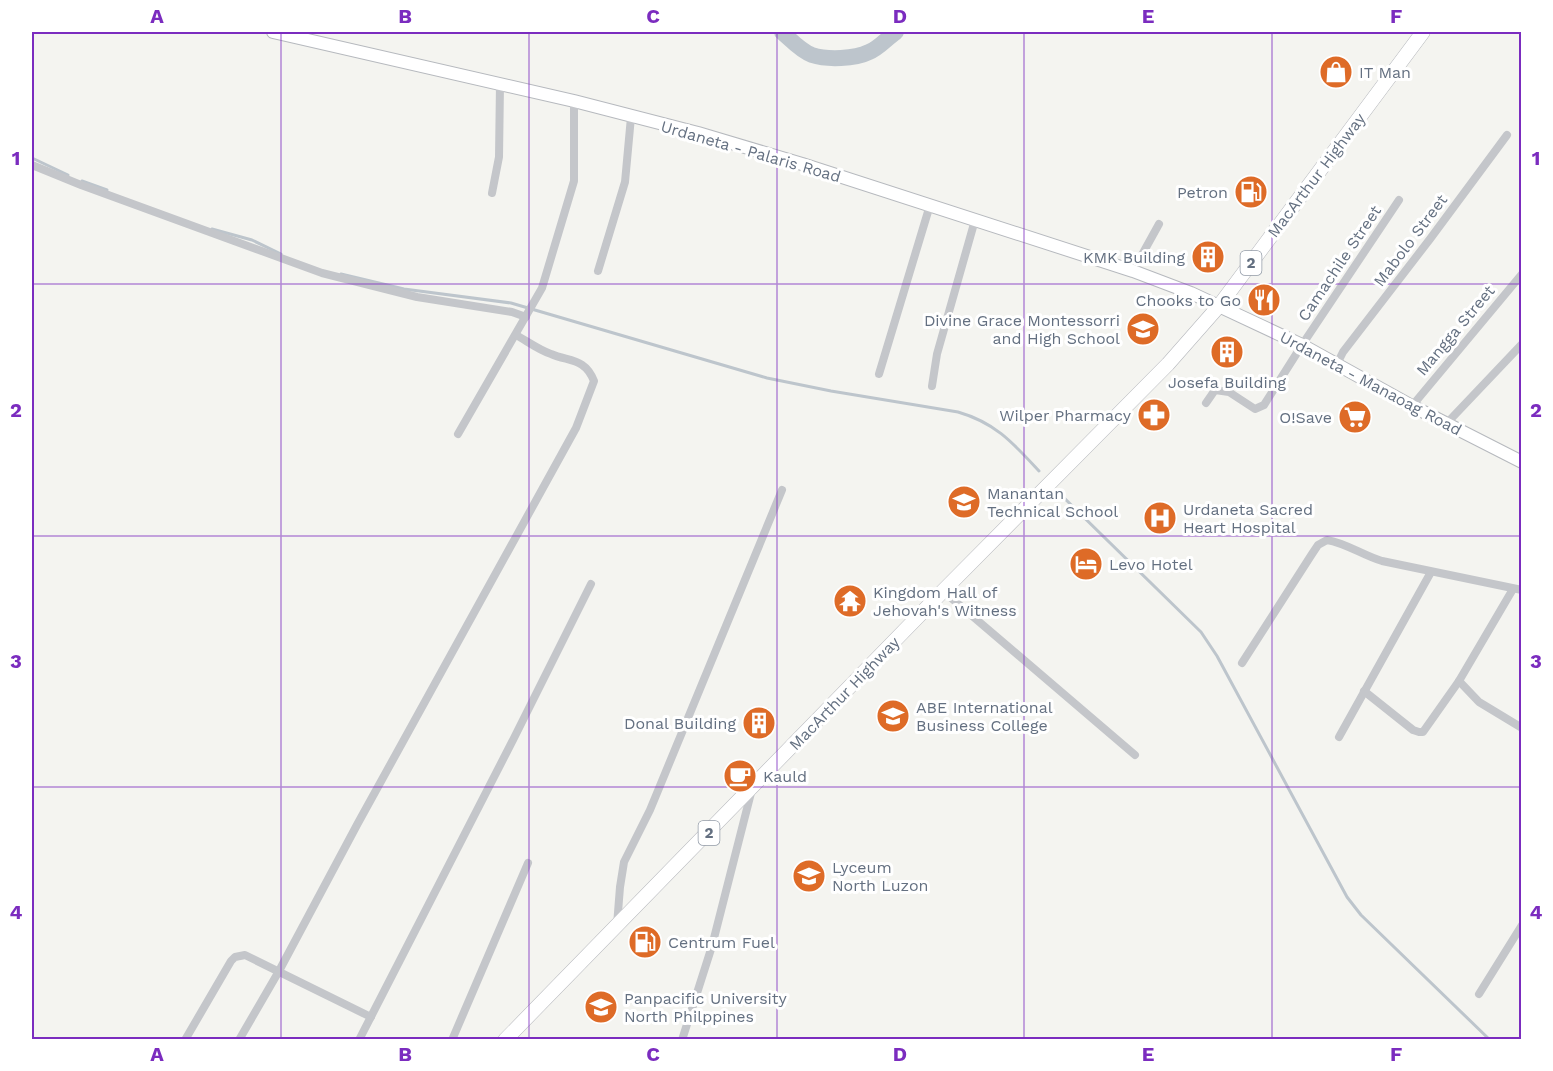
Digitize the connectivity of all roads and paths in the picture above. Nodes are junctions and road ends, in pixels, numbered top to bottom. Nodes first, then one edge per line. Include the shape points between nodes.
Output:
1 (273, 32) edge
2 (1423, 32) edge
3 (500, 84) junction
4 (574, 101) junction
5 (631, 117) junction
6 (1507, 135) dead end
7 (32, 165) edge
8 (492, 193) dead end
9 (1399, 200) dead end
10 (930, 205) junction
11 (975, 220) junction
12 (1160, 224) dead end
13 (1133, 271) junction
14 (598, 272) dead end
15 (1521, 274) edge
16 (1219, 306) junction
17 (527, 315) junction
18 (516, 335) junction
19 (1521, 344) edge
20 (1302, 345) junction
21 (1337, 364) junction
22 (879, 374) dead end
23 (932, 386) dead end
24 (1206, 403) dead end
25 (1412, 406) junction
26 (1447, 423) junction
27 (458, 434) dead end
28 (1521, 462) edge
29 (782, 490) dead end
30 (1431, 572) junction
31 (591, 584) dead end
32 (1517, 589) edge
33 (943, 591) junction
34 (1242, 663) dead end
35 (1459, 681) junction
36 (1364, 691) junction
37 (1521, 728) edge
38 (1339, 736) dead end
39 (1135, 755) dead end
40 (752, 788) junction
41 (528, 863) dead end
42 (617, 926) junction
43 (1520, 928) edge
44 (279, 971) junction
45 (1479, 994) dead end
46 (371, 1017) junction
47 (185, 1040) edge
48 (239, 1040) edge
49 (359, 1040) edge
50 (452, 1040) edge
51 (505, 1040) edge
52 (682, 1040) edge

1 - 3 main road, Urdaneta - Palaris Road
2 - 16 main road, MacArthur Highway / 2
3 - 4 main road, Urdaneta - Palaris Road
3 - 8 street via 499,157
4 - 5 main road, Urdaneta - Palaris Road
4 - 17 street via 574,181 538,296
5 - 10 main road, Urdaneta - Palaris Road via 698,133
5 - 14 street via 626,182
6 - 21 street, Mabolo Street
7 - 17 street via 322,273 417,297
9 - 20 street, Camachile Street
10 - 11 main road, Urdaneta - Palaris Road
10 - 22 street
11 - 13 main road, Urdaneta - Palaris Road
11 - 23 street via 937,354
12 - 13 street
13 - 16 main road, Urdaneta - Palaris Road
15 - 25 street, Mangga Street
16 - 20 main road, Urdaneta - Manaoag Road
16 - 33 main road, MacArthur Highway / 2 via 1168,364
17 - 18 street
18 - 27 street
18 - 44 street via 590,370 594,381 590,392 576,428
19 - 26 street
20 - 21 main road, Urdaneta - Manaoag Road
20 - 24 street, Camachile Street via 1261,407 1255,409 1222,390 1215,390
21 - 25 main road, Urdaneta - Manaoag Road
25 - 26 main road, Urdaneta - Manaoag Road
26 - 28 main road, Urdaneta - Manaoag Road
29 - 42 street via 624,862
30 - 32 street
30 - 34 street via 1323,541
30 - 36 street
31 - 46 street
32 - 35 street
33 - 39 street
33 - 40 main road, MacArthur Highway / 2
35 - 36 street via 1425,730 1419,732
35 - 37 street via 1479,702
36 - 38 street
40 - 42 main road, MacArthur Highway / 2
40 - 52 street via 712,946
41 - 50 street
42 - 51 main road, MacArthur Highway / 2
43 - 45 street
44 - 46 street
44 - 47 street via 245,955 235,957
44 - 48 street
46 - 49 street

